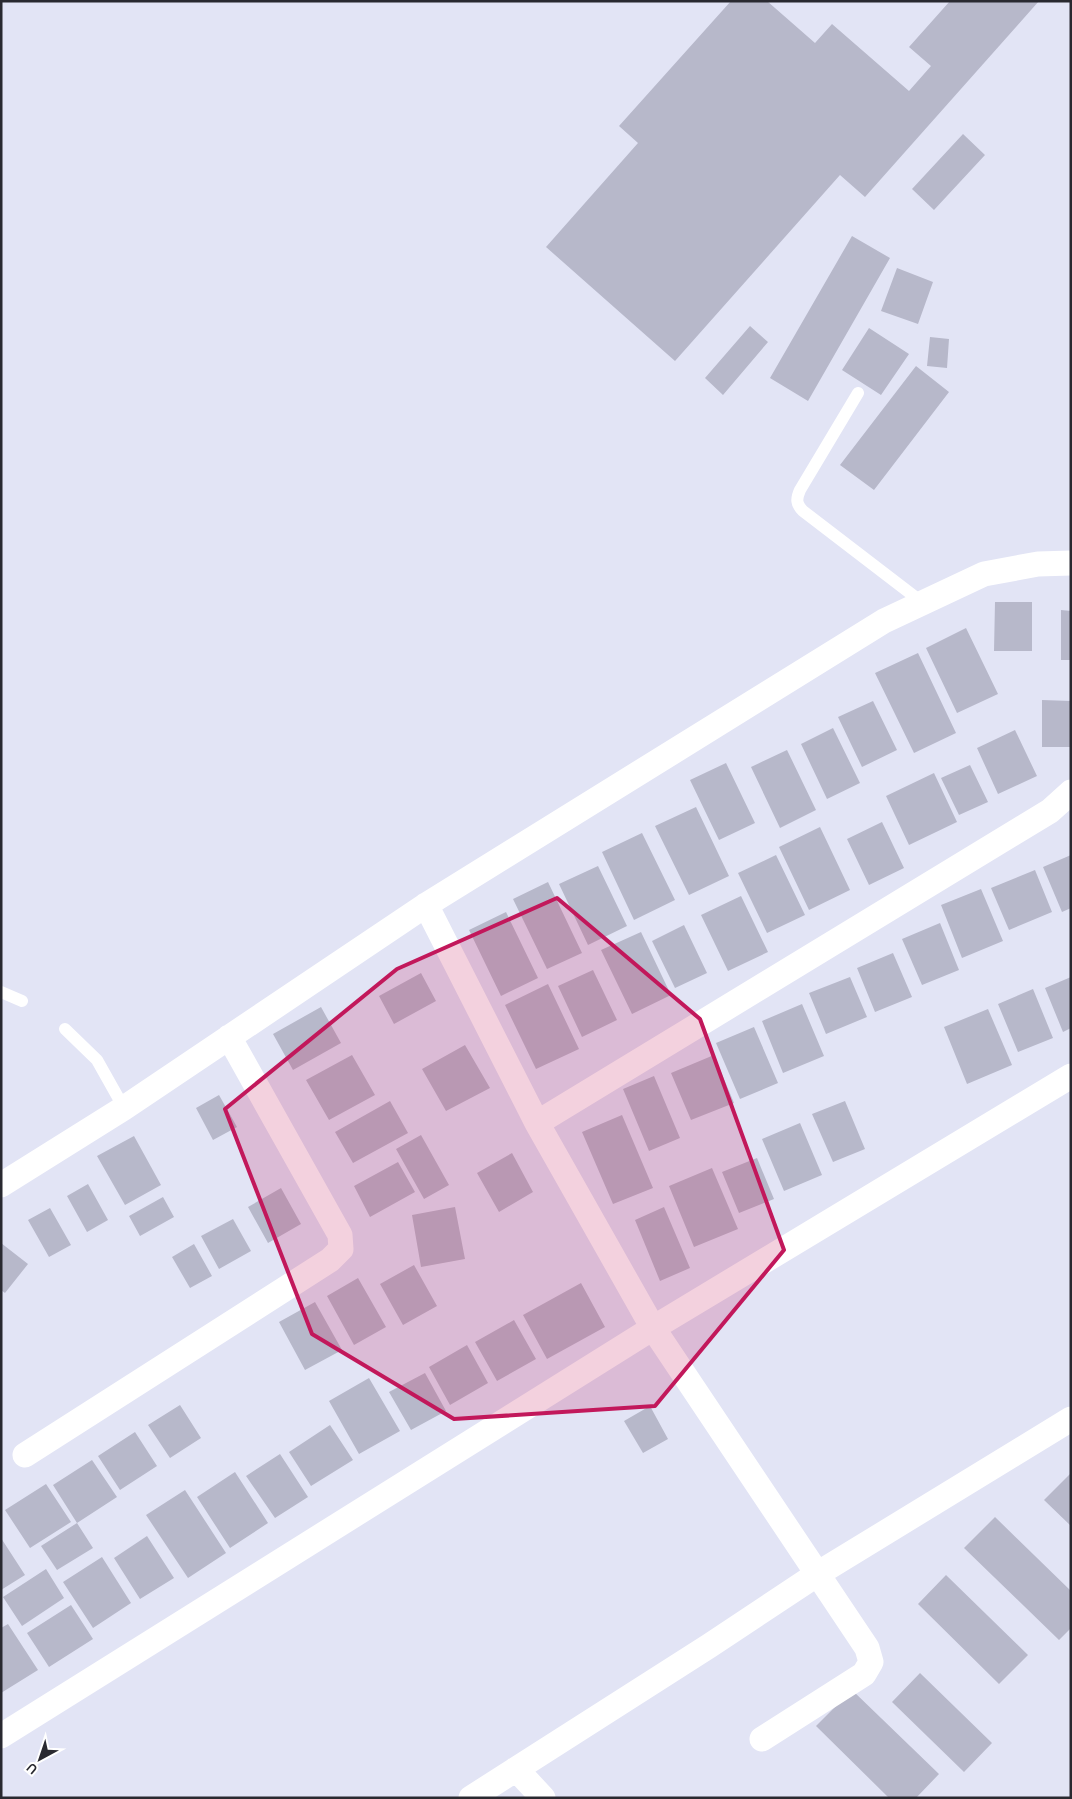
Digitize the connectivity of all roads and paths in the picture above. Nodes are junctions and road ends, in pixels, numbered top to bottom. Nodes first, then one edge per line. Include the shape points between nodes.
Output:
1 (858, 393) dead end
2 (1071, 563) edge
3 (923, 603) junction
4 (1071, 792) edge
5 (426, 905) junction
6 (1, 992) edge
7 (22, 1001) dead end
8 (65, 1029) dead end
9 (229, 1037) junction
10 (1071, 1076) edge
11 (124, 1108) junction
12 (537, 1123) junction
13 (1, 1186) edge
14 (654, 1328) junction
15 (1068, 1427) edge
16 (24, 1455) dead end
17 (818, 1573) junction
18 (1, 1736) edge
19 (762, 1739) dead end
20 (516, 1769) junction
21 (471, 1798) edge
22 (543, 1798) edge

1 - 3 lane via 800,490 796,499 798,506
2 - 3 street via 1038,564 984,574
3 - 5 street via 884,621
4 - 12 street via 1050,811
5 - 9 street
5 - 12 street
6 - 7 lane
8 - 11 lane via 97,1060
9 - 11 street
9 - 16 street via 340,1235 341,1249 330,1260
10 - 14 street
11 - 13 street
12 - 14 street
14 - 17 street
14 - 18 street
15 - 17 street
17 - 19 street via 867,1648 871,1662 864,1674
17 - 20 street
20 - 21 street
20 - 22 street

